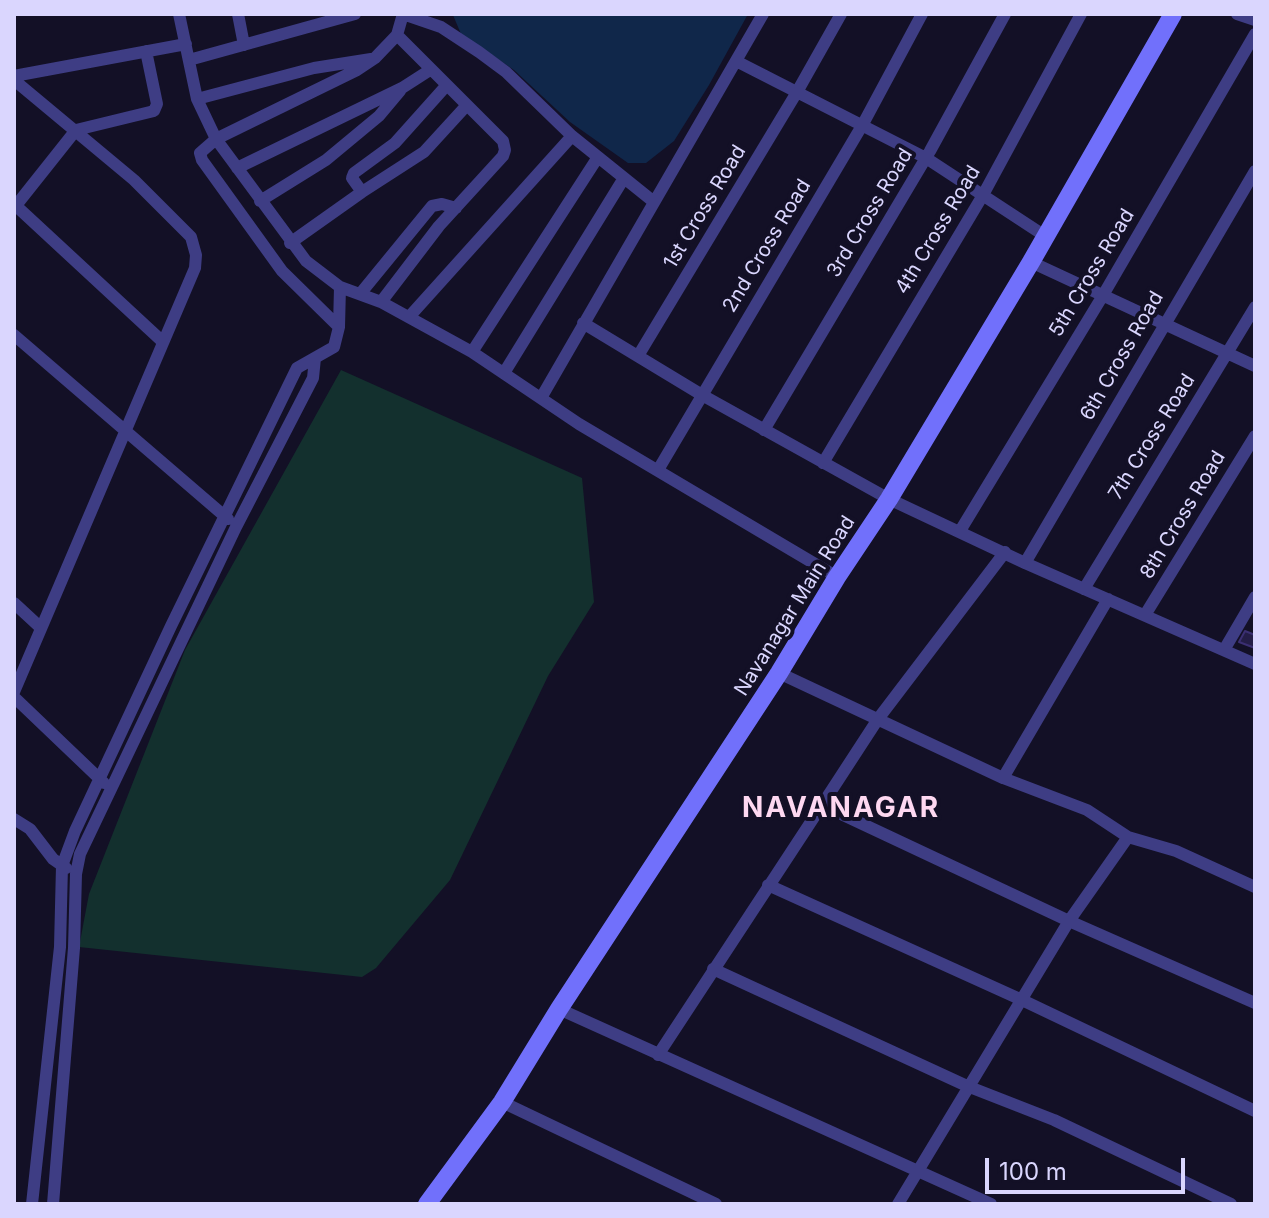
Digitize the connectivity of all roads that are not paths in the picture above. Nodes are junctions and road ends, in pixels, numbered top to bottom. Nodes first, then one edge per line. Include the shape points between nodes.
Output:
1 (179, 14) edge
2 (238, 14) edge
3 (355, 14) edge
4 (403, 14) edge
5 (763, 14) edge
6 (841, 14) edge
7 (922, 14) edge
8 (1005, 14) edge
9 (1081, 14) edge
10 (1173, 14) edge
11 (1237, 14) edge
12 (339, 16) edge
13 (1255, 20) edge
14 (1255, 34) edge
15 (397, 35) junction
16 (186, 44) junction
17 (244, 45) junction
18 (146, 51) junction
19 (740, 54) junction
20 (375, 58) junction
21 (189, 60) junction
22 (430, 70) junction
23 (14, 78) edge
24 (446, 86) junction
25 (801, 86) junction
26 (402, 88) junction
27 (197, 99) junction
28 (467, 105) junction
29 (867, 117) junction
30 (76, 130) junction
31 (572, 136) junction
32 (216, 139) junction
33 (931, 149) junction
34 (598, 157) junction
35 (237, 168) junction
36 (1255, 171) edge
37 (624, 178) junction
38 (362, 192) junction
39 (983, 195) junction
40 (260, 201) junction
41 (654, 202) junction
42 (15, 206) edge
43 (456, 208) junction
44 (1045, 236) junction
45 (290, 243) junction
46 (1031, 262) junction
47 (340, 287) junction
48 (360, 294) junction
49 (1102, 297) junction
50 (381, 302) junction
51 (1255, 307) edge
52 (409, 317) junction
53 (583, 323) junction
54 (1162, 325) junction
55 (339, 327) junction
56 (14, 335) edge
57 (163, 342) junction
58 (472, 352) junction
59 (1227, 353) junction
60 (638, 356) junction
61 (315, 358) junction
62 (1255, 366) edge
63 (504, 373) junction
64 (702, 395) junction
65 (541, 398) junction
66 (764, 430) junction
67 (125, 431) junction
68 (1255, 436) edge
69 (823, 463) junction
70 (658, 470) junction
71 (889, 499) junction
72 (224, 515) junction
73 (236, 527) junction
74 (960, 531) junction
75 (1005, 552) junction
76 (1025, 563) junction
77 (837, 577) junction
78 (1084, 589) junction
79 (1255, 597) edge
80 (1108, 599) junction
81 (14, 603) edge
82 (1145, 615) junction
83 (41, 628) junction
84 (1224, 650) junction
85 (1255, 664) edge
86 (779, 673) junction
87 (14, 695) edge
88 (878, 719) junction
89 (100, 778) junction
90 (1003, 778) junction
91 (111, 790) junction
92 (822, 805) junction
93 (14, 819) edge
94 (1128, 837) junction
95 (62, 866) junction
96 (76, 874) junction
97 (768, 885) junction
98 (1255, 887) edge
99 (1069, 921) junction
100 (60, 947) junction
101 (74, 948) junction
102 (713, 969) junction
103 (1022, 1000) junction
104 (1255, 1003) edge
105 (559, 1009) junction
106 (658, 1055) junction
107 (45, 1085) junction
108 (967, 1086) junction
109 (61, 1087) junction
110 (502, 1102) junction
111 (1255, 1111) edge
112 (916, 1172) junction
113 (32, 1204) edge
114 (53, 1204) edge
115 (427, 1204) edge
116 (716, 1204) edge
117 (898, 1204) edge
118 (991, 1204) edge
119 (1231, 1204) edge

1 - 16 street
2 - 17 street
3 - 12 street
4 - 15 street
4 - 31 street via 441,27 479,52
5 - 19 street
6 - 25 street, 1st Cross Road
7 - 29 street, 2nd Cross Road
8 - 33 street, 3rd Cross Road
9 - 39 street, 4th Cross Road
10 - 44 main road, Navanagar Main Road
11 - 13 street
12 - 17 street
14 - 49 street, 5th Cross Road
15 - 20 street
15 - 22 street
16 - 18 street
16 - 21 street
17 - 21 street
18 - 23 street
18 - 30 street via 154,111
19 - 25 street
19 - 41 street
20 - 27 street
20 - 32 street
21 - 27 street
22 - 24 street
22 - 26 street
23 - 30 street
24 - 28 street
24 - 38 street via 395,143 354,173
25 - 29 street
25 - 60 street, 1st Cross Road
26 - 35 street
26 - 40 street via 379,116 326,160
27 - 32 street
28 - 38 street via 424,152
28 - 43 street via 503,141 505,150
29 - 33 street
29 - 64 street, 2nd Cross Road
30 - 42 street
30 - 57 street via 134,180 195,245 195,268
31 - 34 street
31 - 52 street
32 - 35 street
32 - 55 street via 200,150 202,160 282,271
33 - 39 street
33 - 66 street, 3rd Cross Road
34 - 37 street
34 - 58 street
35 - 40 street
36 - 54 street, 6th Cross Road
37 - 41 street
37 - 63 street
38 - 45 street
39 - 44 street
39 - 69 street, 4th Cross Road
40 - 45 street
41 - 53 street
42 - 57 street
43 - 48 street via 432,206
43 - 50 street
44 - 46 main road, Navanagar Main Road
45 - 47 street
46 - 49 street
46 - 71 main road, Navanagar Main Road
47 - 48 street
47 - 55 street
48 - 50 street
49 - 54 street
49 - 74 street, 5th Cross Road
50 - 52 street
51 - 59 street, 7th Cross Road
52 - 58 street
53 - 60 street
53 - 65 street
54 - 59 street
54 - 76 street, 6th Cross Road
55 - 61 street via 334,347
56 - 67 street
57 - 67 street
58 - 63 street
59 - 62 street
59 - 78 street, 7th Cross Road
60 - 64 street
61 - 72 street via 297,368
61 - 73 street via 313,378
63 - 65 street
64 - 66 street
64 - 70 street, 2nd Cross Road
65 - 70 street
66 - 69 street
67 - 72 street
67 - 83 street
68 - 82 street, 8th Cross Road
69 - 71 street
70 - 77 street
71 - 74 street
71 - 77 main road, Navanagar Main Road
72 - 73 street
72 - 89 street
73 - 91 street
74 - 75 street
75 - 76 street
75 - 88 street
76 - 78 street
77 - 86 main road, Navanagar Main Road
78 - 80 street
79 - 84 street
80 - 82 street
80 - 90 street
81 - 83 street
82 - 84 street
83 - 87 street
84 - 85 street
86 - 88 street
86 - 105 main road, Navanagar Main Road
87 - 89 street
88 - 90 street
88 - 92 street
89 - 91 street
89 - 95 street
90 - 94 street via 1087,810
91 - 96 street
92 - 97 street
92 - 99 street
93 - 95 street via 30,829
94 - 98 street via 1176,851
94 - 99 street
95 - 96 street
95 - 100 street
96 - 101 street
97 - 102 street
97 - 103 street
99 - 103 street
99 - 104 street
100 - 101 street
100 - 107 street
101 - 109 street
102 - 106 street
102 - 108 street
103 - 108 street
103 - 111 street
105 - 106 street
105 - 110 main road, Navanagar Main Road
106 - 112 street
107 - 109 street
107 - 113 street
108 - 112 street
108 - 119 street via 1054,1120
109 - 114 street
110 - 115 main road, Navanagar Main Road
110 - 116 street
112 - 117 street
112 - 118 street

